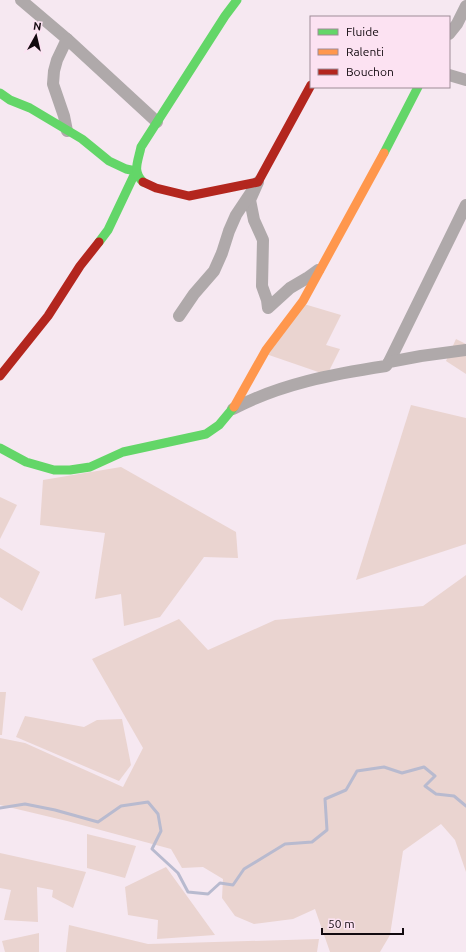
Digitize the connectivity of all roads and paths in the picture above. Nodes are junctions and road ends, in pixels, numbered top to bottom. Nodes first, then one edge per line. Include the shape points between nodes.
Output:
1 (21, 0) edge
2 (237, 0) edge
3 (466, 6) edge
4 (450, 33) edge
5 (67, 39) junction
6 (450, 75) edge
7 (466, 80) edge
8 (310, 87) edge
9 (417, 88) edge
10 (0, 93) edge
11 (157, 122) junction
12 (66, 130) junction
13 (136, 170) junction
14 (258, 182) junction
15 (466, 205) edge
16 (322, 266) junction
17 (179, 316) dead end
18 (466, 350) edge
19 (389, 362) junction
20 (0, 376) edge
21 (232, 410) junction
22 (0, 448) edge

1 - 5 street
2 - 11 street
3 - 4 street
5 - 11 street
5 - 12 street via 57,60 52,84 64,116
6 - 7 street
8 - 14 street
9 - 16 street
10 - 12 street
11 - 13 street via 141,147
12 - 13 street via 82,139 109,161 126,169
13 - 14 street via 144,183 189,196
13 - 20 street via 108,230 80,266 48,316
14 - 16 street via 250,200 254,220 263,240 262,286 268,308 290,288
14 - 17 street via 236,215 214,271
15 - 19 street
16 - 21 street via 303,301 266,350
18 - 19 street
19 - 21 street via 386,366 319,378 269,393 251,399
21 - 22 street via 222,422 206,434 123,452 90,467 54,470 26,462

